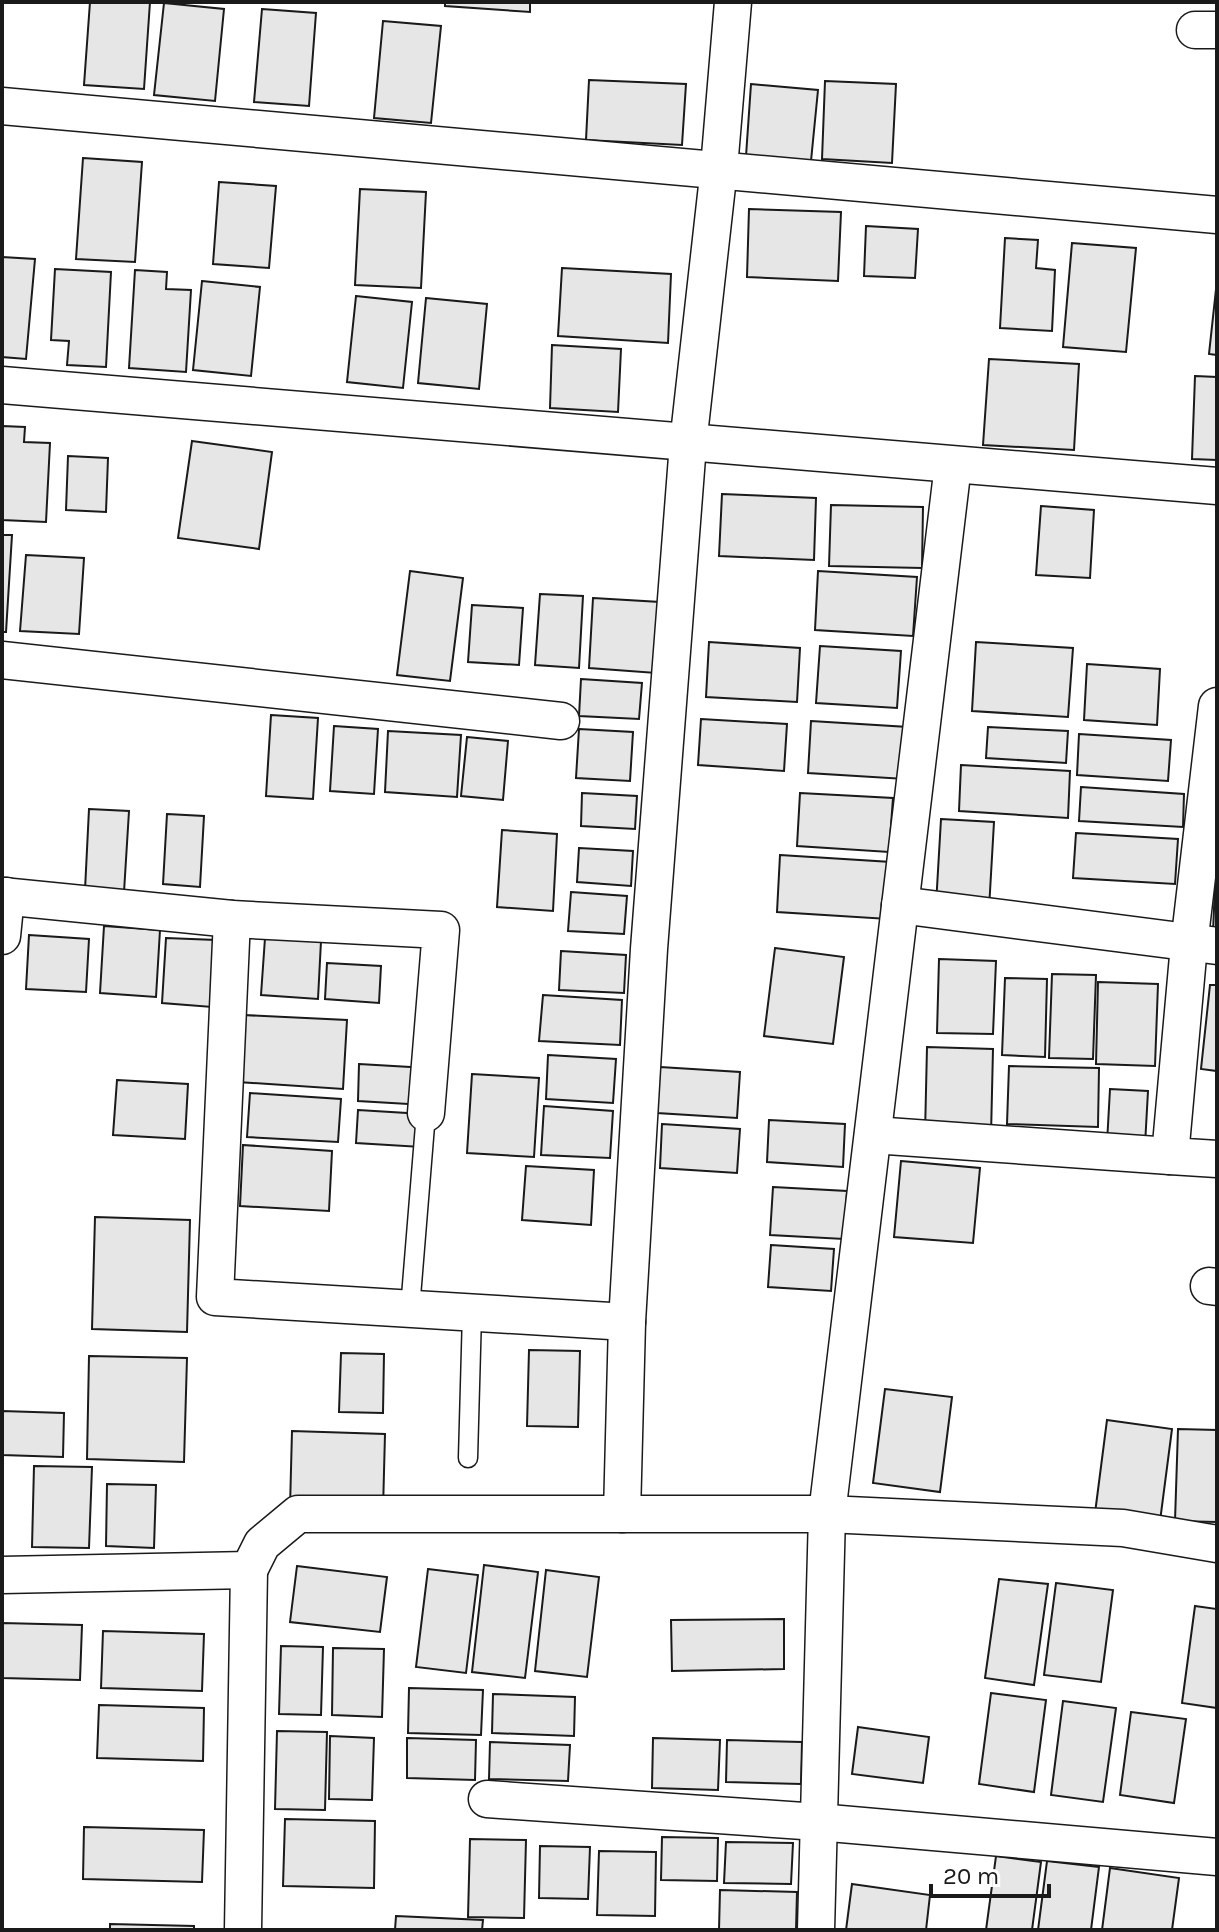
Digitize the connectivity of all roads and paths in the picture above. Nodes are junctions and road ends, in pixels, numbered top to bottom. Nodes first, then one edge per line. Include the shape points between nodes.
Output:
1 (733, 2) edge
2 (2, 106) edge
3 (719, 168) junction
4 (1217, 215) edge
5 (2, 385) edge
6 (688, 444) junction
7 (953, 465) junction
8 (1217, 486) edge
9 (2, 660) edge
10 (1217, 706) edge
11 (561, 721) dead end
12 (4, 896) edge
13 (900, 905) junction
14 (232, 919) junction
15 (2, 936) edge
16 (1203, 945) edge
17 (426, 1113) joint
18 (873, 1135) junction
19 (1170, 1156) junction
20 (1217, 1159) edge
21 (410, 1309) junction
22 (472, 1313) junction
23 (627, 1322) junction
24 (468, 1458) dead end
25 (622, 1514) junction
26 (827, 1514) junction
27 (1217, 1544) edge
28 (249, 1570) junction
29 (2, 1575) edge
30 (487, 1799) dead end
31 (818, 1822) junction
32 (1217, 1857) edge
33 (243, 1930) edge
34 (816, 1930) edge

1 - 3 street
2 - 3 street
3 - 4 street
3 - 6 street
5 - 6 street
6 - 7 street
6 - 23 street
7 - 8 street
7 - 13 street
9 - 11 street
10 - 16 street
12 - 14 street
12 - 15 street
13 - 16 street
13 - 18 street
14 - 17 street via 441,930
14 - 21 street via 215,1297
16 - 19 street
17 - 21 lane
18 - 19 street
18 - 26 street
19 - 20 street
21 - 22 street
22 - 23 street
22 - 24 lane
23 - 25 street
25 - 26 street
25 - 28 street via 298,1514 262,1544
26 - 27 street via 1123,1528
26 - 31 street
28 - 29 street
28 - 33 street
30 - 31 street
31 - 32 street
31 - 34 street

